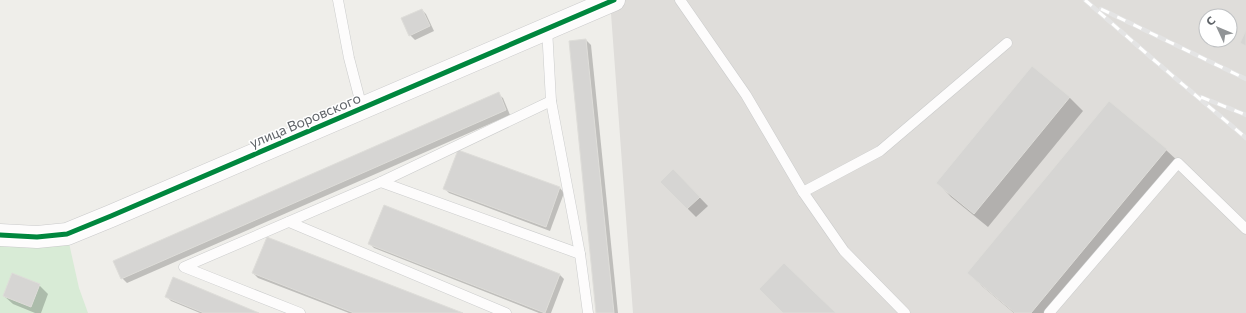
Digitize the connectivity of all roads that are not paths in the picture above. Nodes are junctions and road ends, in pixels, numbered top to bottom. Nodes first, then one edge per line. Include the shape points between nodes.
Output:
1 (338, 0) edge
2 (614, 0) edge
3 (680, 0) edge
4 (547, 28) junction
5 (1007, 43) dead end
6 (551, 101) junction
7 (362, 108) junction
8 (381, 182) junction
9 (803, 192) junction
10 (289, 222) junction
11 (1246, 229) edge
12 (0, 235) edge
13 (580, 254) junction
14 (300, 313) edge
15 (506, 313) edge
16 (588, 313) edge
17 (905, 313) edge
18 (1049, 313) edge

1 - 7 lane
2 - 4 street, улица Воровского
3 - 9 lane via 746,95
4 - 6 lane
4 - 7 street, улица Воровского
5 - 9 lane via 880,151
6 - 8 lane
6 - 13 lane
7 - 12 street, улица Воровского via 67,234 37,237
8 - 10 lane
8 - 13 lane
9 - 17 lane via 844,251
10 - 14 lane via 184,267
10 - 15 lane
11 - 18 lane via 1178,163
13 - 16 lane

